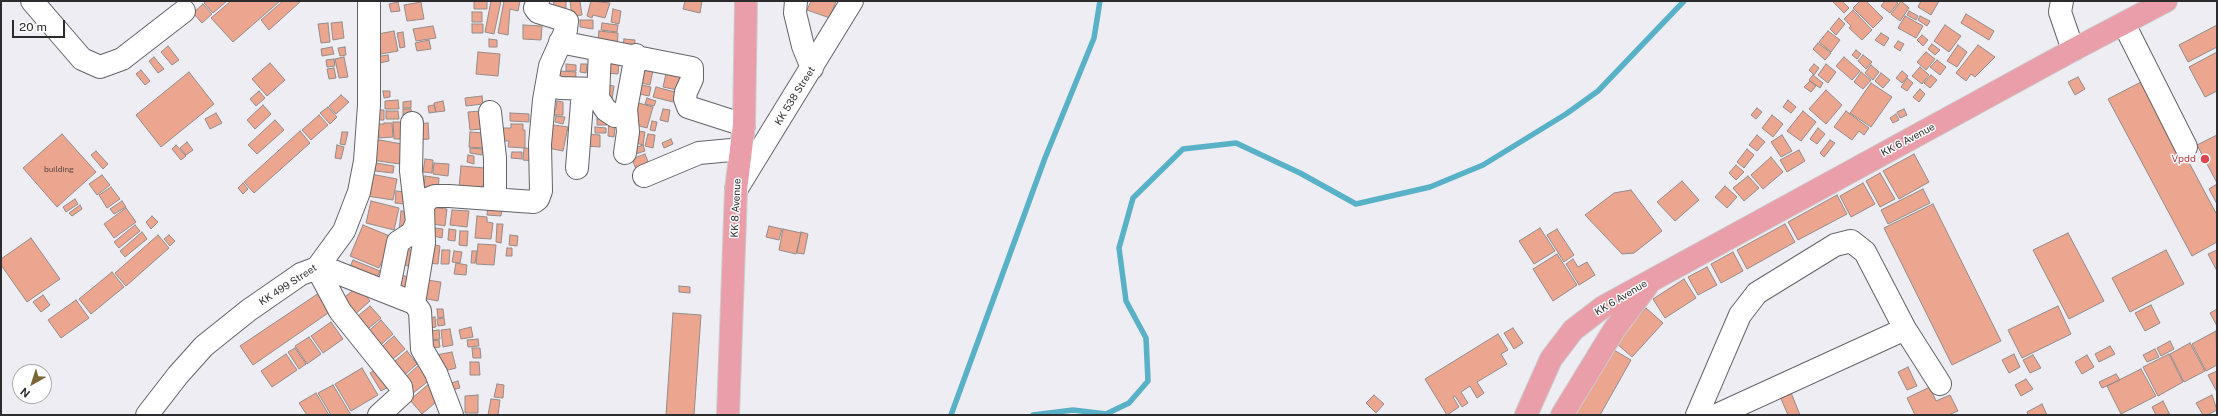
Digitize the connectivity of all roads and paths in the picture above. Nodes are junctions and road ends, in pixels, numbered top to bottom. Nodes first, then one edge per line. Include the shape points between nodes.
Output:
1 (32, 1) edge
2 (369, 1) edge
3 (538, 1) edge
4 (746, 1) edge
5 (796, 1) edge
6 (852, 1) edge
7 (2062, 1) edge
8 (2166, 1) edge
9 (184, 11) dead end
10 (2124, 24) junction
11 (560, 42) junction
12 (600, 50) junction
13 (2073, 50) junction
14 (636, 55) junction
15 (812, 68) junction
16 (547, 83) junction
17 (591, 90) junction
18 (490, 112) dead end
19 (581, 113) junction
20 (621, 114) junction
21 (412, 123) dead end
22 (744, 125) junction
23 (2186, 147) dead end
24 (742, 149) junction
25 (625, 153) dead end
26 (577, 168) dead end
27 (644, 176) dead end
28 (736, 190) junction
29 (495, 198) junction
30 (317, 268) junction
31 (1651, 280) junction
32 (388, 292) junction
33 (414, 303) junction
34 (1905, 329) junction
35 (1940, 384) dead end
36 (147, 415) edge
37 (379, 415) edge
38 (452, 415) edge
39 (728, 415) edge
40 (1526, 415) edge
41 (1562, 415) edge
42 (1697, 415) edge
43 (1717, 415) edge

1 - 9 street via 82,59 100,67 122,59
2 - 30 street, KK 499 Street via 369,105 365,161 359,192 344,231
3 - 11 street via 535,8 538,12 567,21
4 - 22 main road, KK 8 Avenue
5 - 15 street via 795,14 801,40
6 - 15 street, KK 538 Street
7 - 13 street via 2060,12
8 - 10 main road, KK 6 Avenue
10 - 13 main road, KK 6 Avenue
10 - 23 street
11 - 12 street
11 - 16 street via 550,66
12 - 14 street
12 - 17 street
13 - 31 main road, KK 6 Avenue
14 - 20 street
14 - 22 street via 692,68 692,79 685,100 688,107
15 - 28 street, KK 538 Street
16 - 17 street via 560,88
16 - 29 street via 540,144 541,191 538,199 534,202
17 - 19 street
17 - 20 street via 606,110
18 - 29 street via 495,158
19 - 20 street
19 - 26 street
20 - 25 street via 628,132
21 - 32 street via 411,171 417,222 412,233 398,242
22 - 24 main road, KK 8 Avenue
24 - 27 street via 699,153
24 - 28 main road, KK 8 Avenue
28 - 39 main road, KK 8 Avenue
29 - 33 street via 435,196 427,199 423,207 424,243
30 - 32 street via 333,271
30 - 36 street, KK 499 Street via 301,274 249,310 204,346
30 - 37 street via 340,311 400,387 402,394
31 - 40 main road, KK 6 Avenue via 1603,307 1573,330 1551,359
31 - 41 main road, KK 6 Avenue via 1614,330
32 - 33 street
33 - 38 street via 420,311 422,350 436,373
34 - 35 street
34 - 42 street via 1865,252 1851,241 1835,245 1757,293 1740,315
34 - 43 street

